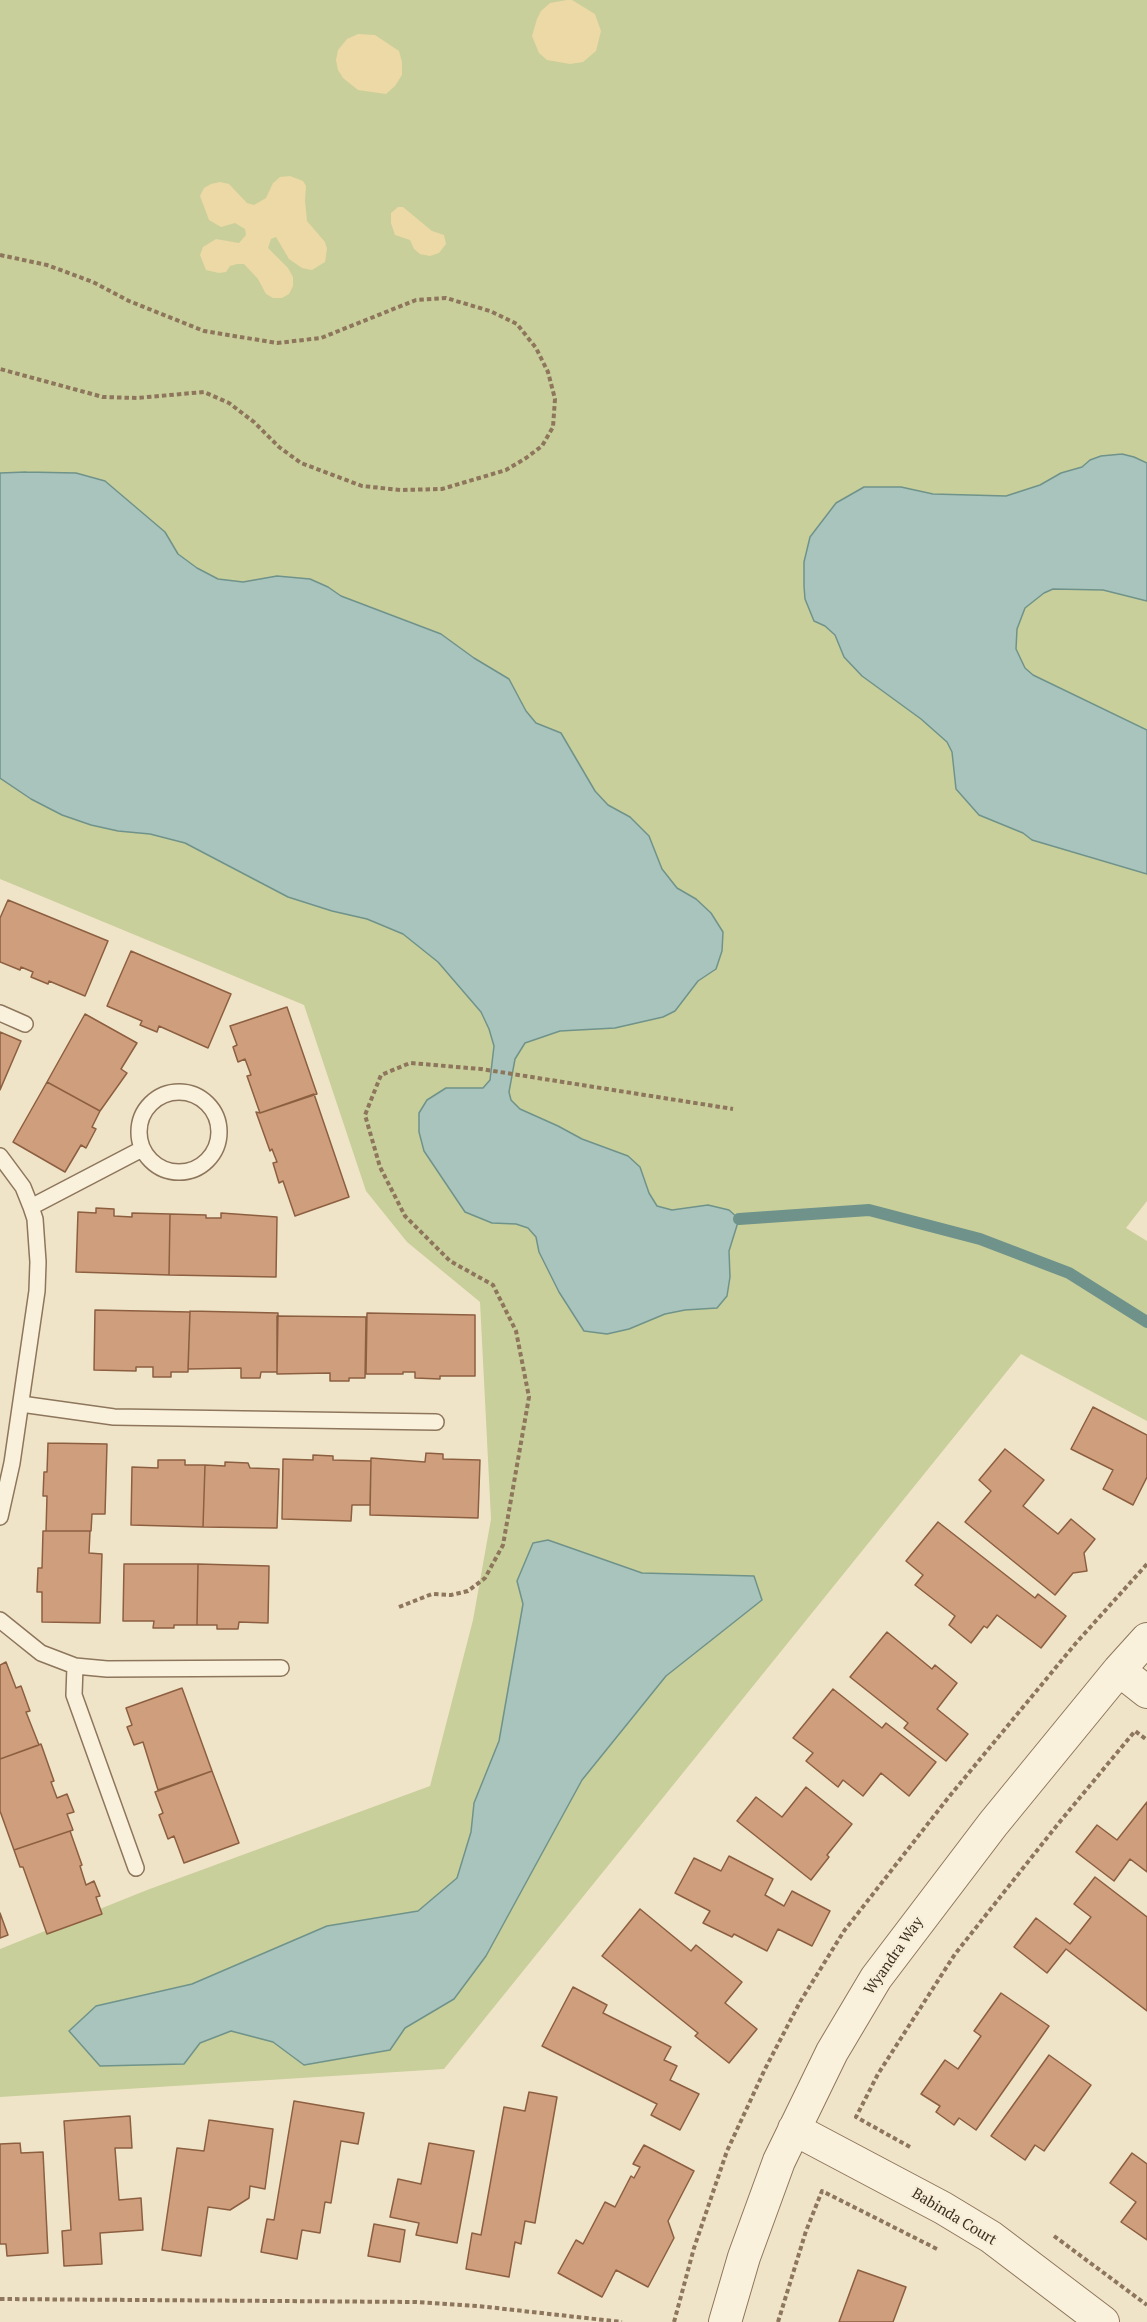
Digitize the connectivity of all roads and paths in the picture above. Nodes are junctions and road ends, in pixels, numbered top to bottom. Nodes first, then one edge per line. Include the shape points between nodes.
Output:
1 (0, 255) edge
2 (0, 369) edge
3 (0, 1012) edge
4 (26, 1024) dead end
5 (733, 1109) dead end
6 (142, 1149) junction
7 (0, 1156) edge
8 (32, 1207) junction
9 (21, 1404) junction
10 (436, 1422) dead end
11 (0, 1517) edge
12 (399, 1607) dead end
13 (0, 1620) edge
14 (1147, 1639) edge
15 (75, 1666) junction
16 (281, 1668) dead end
17 (1119, 1670) junction
18 (1147, 1692) edge
19 (1147, 1740) edge
20 (136, 1868) dead end
21 (856, 2117) dead end
22 (794, 2129) junction
23 (947, 2255) dead end
24 (0, 2299) edge
25 (622, 2322) edge
26 (725, 2322) edge
27 (778, 2322) edge
28 (1103, 2322) edge

1 - 2 path via 47,265 93,282 204,331 277,343 321,338 416,300 446,298 490,311 517,324 536,348 555,399 553,427 542,446 506,470 442,489 362,486 301,463 229,403 204,392 104,397
3 - 4 lane
5 - 12 path via 481,1069 410,1063 381,1075 365,1114 380,1167 405,1216 450,1261 493,1286 516,1331 529,1397 503,1545 485,1578 468,1591 432,1594
6 - 6 lane via 139,1123 154,1100 166,1094 186,1093 205,1101 214,1111 219,1124 216,1150 198,1168 185,1172 160,1168
6 - 8 lane
7 - 8 lane via 23,1187
8 - 9 lane via 36,1291
9 - 10 lane via 114,1417
9 - 11 lane
13 - 15 lane via 40,1653
14 - 17 street, Wyandra Way
15 - 16 lane
15 - 20 lane via 74,1695
17 - 18 street
17 - 22 street, Wyandra Way via 936,1896 876,1978 832,2052
19 - 21 path via 1135,1731 955,1954 878,2074
22 - 26 street, Wyandra Way via 755,2224
22 - 28 street, Babinda Court via 991,2237
23 - 27 path via 822,2191
24 - 25 path via 416,2302

